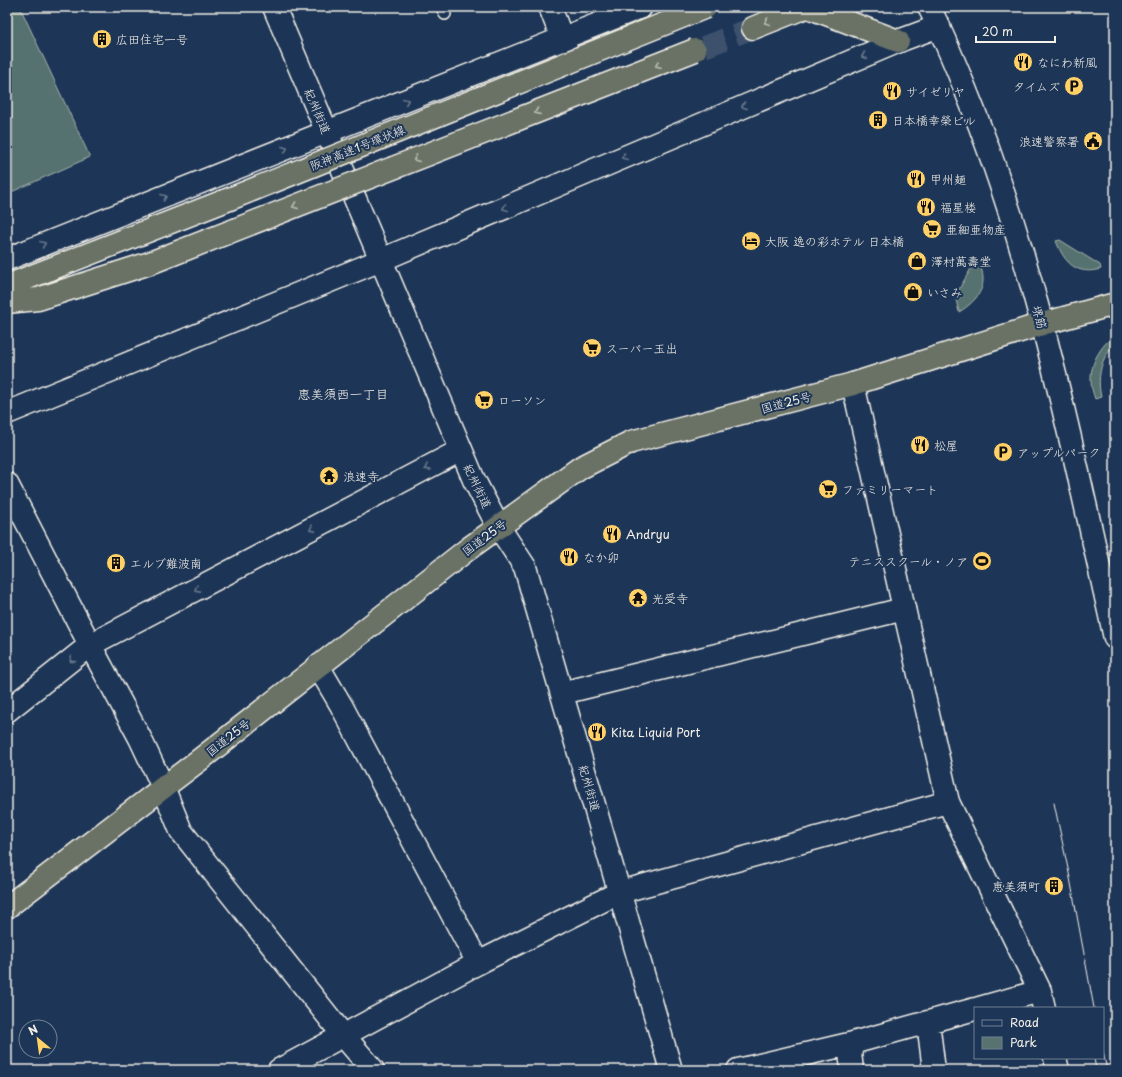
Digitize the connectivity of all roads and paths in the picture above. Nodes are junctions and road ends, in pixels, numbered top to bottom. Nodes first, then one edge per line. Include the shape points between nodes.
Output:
1 (274, 7) edge
2 (550, 7) edge
3 (641, 7) edge
4 (690, 7) edge
5 (706, 7) edge
6 (807, 7) edge
7 (934, 16) edge
8 (753, 28) tunnel mouth
9 (898, 41) junction
10 (565, 46) junction
11 (699, 49) tunnel mouth
12 (331, 141) junction
13 (7, 259) edge
14 (381, 260) junction
15 (7, 286) edge
16 (7, 292) edge
17 (7, 302) edge
18 (1115, 304) edge
19 (1042, 324) junction
20 (853, 384) junction
21 (7, 413) edge
22 (461, 450) junction
23 (7, 484) edge
24 (498, 526) junction
25 (904, 610) junction
26 (1115, 638) edge
27 (90, 645) junction
28 (318, 666) junction
29 (562, 693) junction
30 (7, 711) edge
31 (163, 787) junction
32 (948, 802) junction
33 (620, 892) junction
34 (7, 907) edge
35 (478, 963) junction
36 (1042, 1000) edge
37 (987, 1007) edge
38 (974, 1009) edge
39 (928, 1022) junction
40 (343, 1035) junction
41 (849, 1044) junction
42 (1055, 1059) edge
43 (279, 1070) edge
44 (373, 1070) edge
45 (671, 1070) edge
46 (738, 1070) edge
47 (852, 1070) edge
48 (934, 1070) edge
49 (1058, 1070) edge

1 - 12 street, 紀州街道
2 - 10 street
3 - 10 street
4 - 10 street
5 - 15 highway, 阪神高速1号環状線, bridge
6 -> 8 highway
6 - 9 highway
7 - 9 street
7 - 19 street, 堺筋 via 982,129 1016,230
9 -> 14 street
10 - 12 street
11 -> 17 highway, bridge via 150,263 38,299
13 -> 12 street
12 - 14 street, 紀州街道
12 - 16 street via 51,263
14 - 21 street
14 - 22 street, 紀州街道
18 - 19 highway, 国道25号
19 - 20 highway, 国道25号
19 - 26 street, 堺筋
20 - 24 highway, 国道25号 via 631,442 580,468
20 - 25 street
22 - 24 street, 紀州街道
22 -> 27 street
23 - 27 street
24 - 28 highway, 国道25号
24 - 29 street, 紀州街道 via 525,567
25 - 29 street
25 - 32 street
27 -> 30 street
27 - 31 street
28 - 31 highway, 国道25号
28 - 35 street
29 - 33 street, 紀州街道
31 - 34 highway, 国道25号
31 - 40 street via 181,831
32 - 33 street
32 - 36 street
33 - 35 street
33 - 45 street, 紀州街道
35 - 40 street
36 - 37 street
38 - 39 street
39 - 41 street
39 - 48 street
40 - 43 street
40 - 44 street
41 - 46 street
41 - 47 street
42 - 49 street

